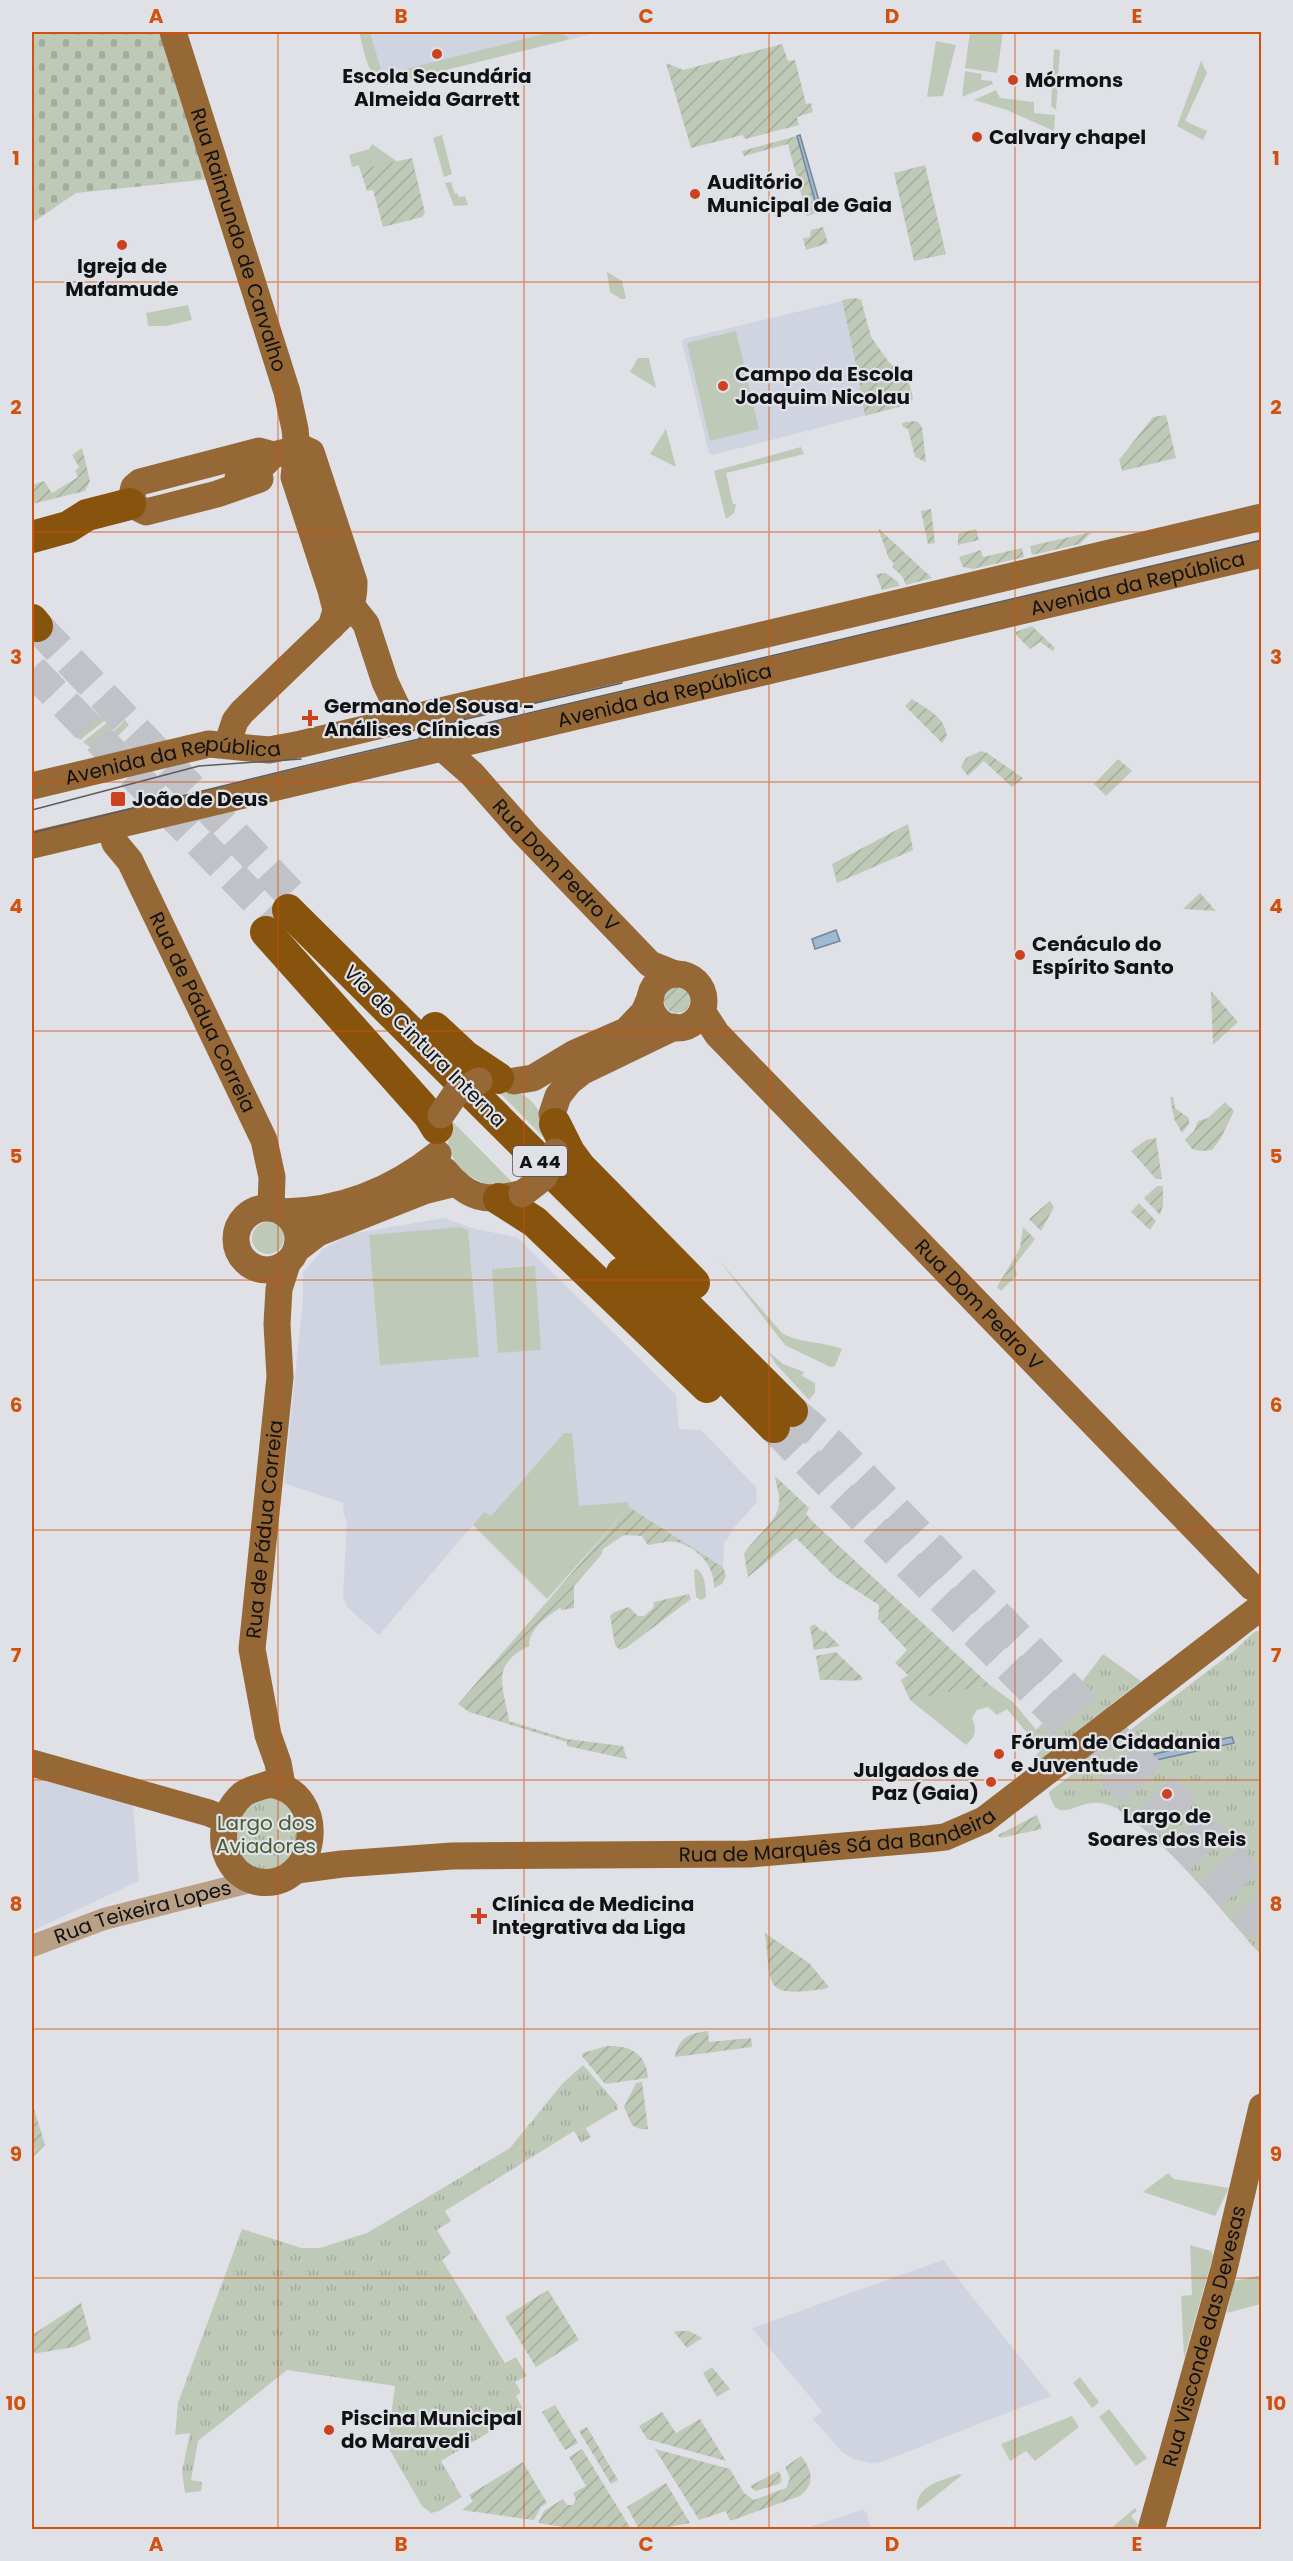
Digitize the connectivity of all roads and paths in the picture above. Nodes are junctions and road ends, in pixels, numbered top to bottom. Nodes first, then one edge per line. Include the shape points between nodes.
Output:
1 (173, 32) edge
2 (293, 457) junction
3 (314, 501) dead end
4 (130, 504) joint
5 (87, 515) junction
6 (32, 517) edge
7 (1262, 517) edge
8 (32, 537) edge
9 (1262, 554) edge
10 (954, 590) junction
11 (351, 605) junction
12 (972, 621) junction
13 (331, 627) junction
14 (403, 720) junction
15 (227, 746) junction
16 (443, 747) junction
17 (32, 786) edge
18 (243, 795) junction
19 (110, 827) junction
20 (32, 844) edge
21 (282, 916) junction
22 (675, 974) junction
23 (651, 996) junction
24 (702, 1011) junction
25 (674, 1027) junction
26 (497, 1080) junction
27 (554, 1130) junction
28 (439, 1132) junction
29 (456, 1183) junction
30 (511, 1197) junction
31 (277, 1210) junction
32 (292, 1256) junction
33 (250, 1265) junction
34 (277, 1324) junction
35 (783, 1419) junction
36 (1262, 1592) edge
37 (1262, 1606) edge
38 (32, 1763) edge
39 (270, 1786) junction
40 (226, 1820) junction
41 (310, 1842) junction
42 (342, 1864) junction
43 (297, 1870) junction
44 (254, 1881) junction
45 (32, 1946) edge
46 (1262, 2107) edge
47 (1151, 2529) edge

1 - 2 main road, Rua Raimundo de Carvalho via 284,382 296,429
2 - 4 main road via 278,472 233,473 217,494 146,512
2 - 11 main road, Rua Raimundo de Carvalho via 354,582
2 - 13 main road, Rua Raimundo de Carvalho via 336,610
3 - 11 main road via 326,523
4 - 5 highway
5 - 6 highway via 69,509
5 - 8 highway via 68,527
7 - 10 main road, Avenida da República
9 - 12 main road, Avenida da República
10 - 12 main road
10 - 14 main road, Avenida da República
11 - 13 main road
11 - 14 main road via 366,624 385,682
12 - 16 main road, Avenida da República
13 - 15 main road via 235,721
14 - 15 main road, Avenida da República via 269,750
14 - 16 main road, Rua Dom Pedro V
15 - 17 main road, Avenida da República via 209,744
15 - 18 main road via 244,764 248,780
16 - 18 main road, Avenida da República
16 - 22 main road, Rua Dom Pedro V via 650,964
18 - 19 main road, Avenida da República
19 - 20 main road, Avenida da República
19 - 31 main road, Rua de Pádua Correia via 264,1140
21 - 26 highway
21 - 28 highway
21 - 35 highway, Via de Cintura Interna / A 44
22 - 23 main road via 659,981
22 - 24 main road via 699,985 704,1002
23 - 25 main road via 659,1020
23 - 26 main road via 644,1012 626,1030 573,1054 540,1075
24 - 25 main road via 691,1024
24 - 36 main road, Rua Dom Pedro V via 717,1034 1252,1587
25 - 27 main road via 583,1071 569,1082 558,1096
26 - 27 main road via 529,1088 542,1099
26 - 28 main road, bridge via 456,1094
27 - 30 main road, bridge via 544,1177
27 - 35 highway via 580,1167 744,1335
28 - 29 main road via 445,1170
28 - 31 main road via 405,1179 384,1190 327,1209
29 - 30 main road via 483,1198
29 - 32 main road via 424,1191 318,1233
30 - 35 highway via 697,1379
31 - 32 main road via 295,1224 298,1232
31 - 33 main road via 252,1212 239,1226 237,1248
32 - 33 main road via 270,1270
32 - 34 main road, Rua de Pádua Correia via 279,1289
33 - 34 main road, Rua de Pádua Correia via 260,1279
34 - 39 main road, Rua de Pádua Correia via 280,1377 252,1649 268,1735 278,1763
37 - 42 main road, Rua de Marquês Sá da Bandeira via 984,1820 945,1837 749,1854 452,1856
38 - 40 main road
39 - 40 main road via 245,1793
39 - 41 main road via 294,1794 305,1807
40 - 44 main road via 223,1835 232,1864 242,1876
41 - 42 main road
41 - 43 main road
42 - 43 main road, Rua de Marquês Sá da Bandeira
43 - 44 main road via 282,1879
44 - 45 street, Rua Teixeira Lopes via 104,1919
46 - 47 main road, Rua Visconde das Devesas via 1224,2269

